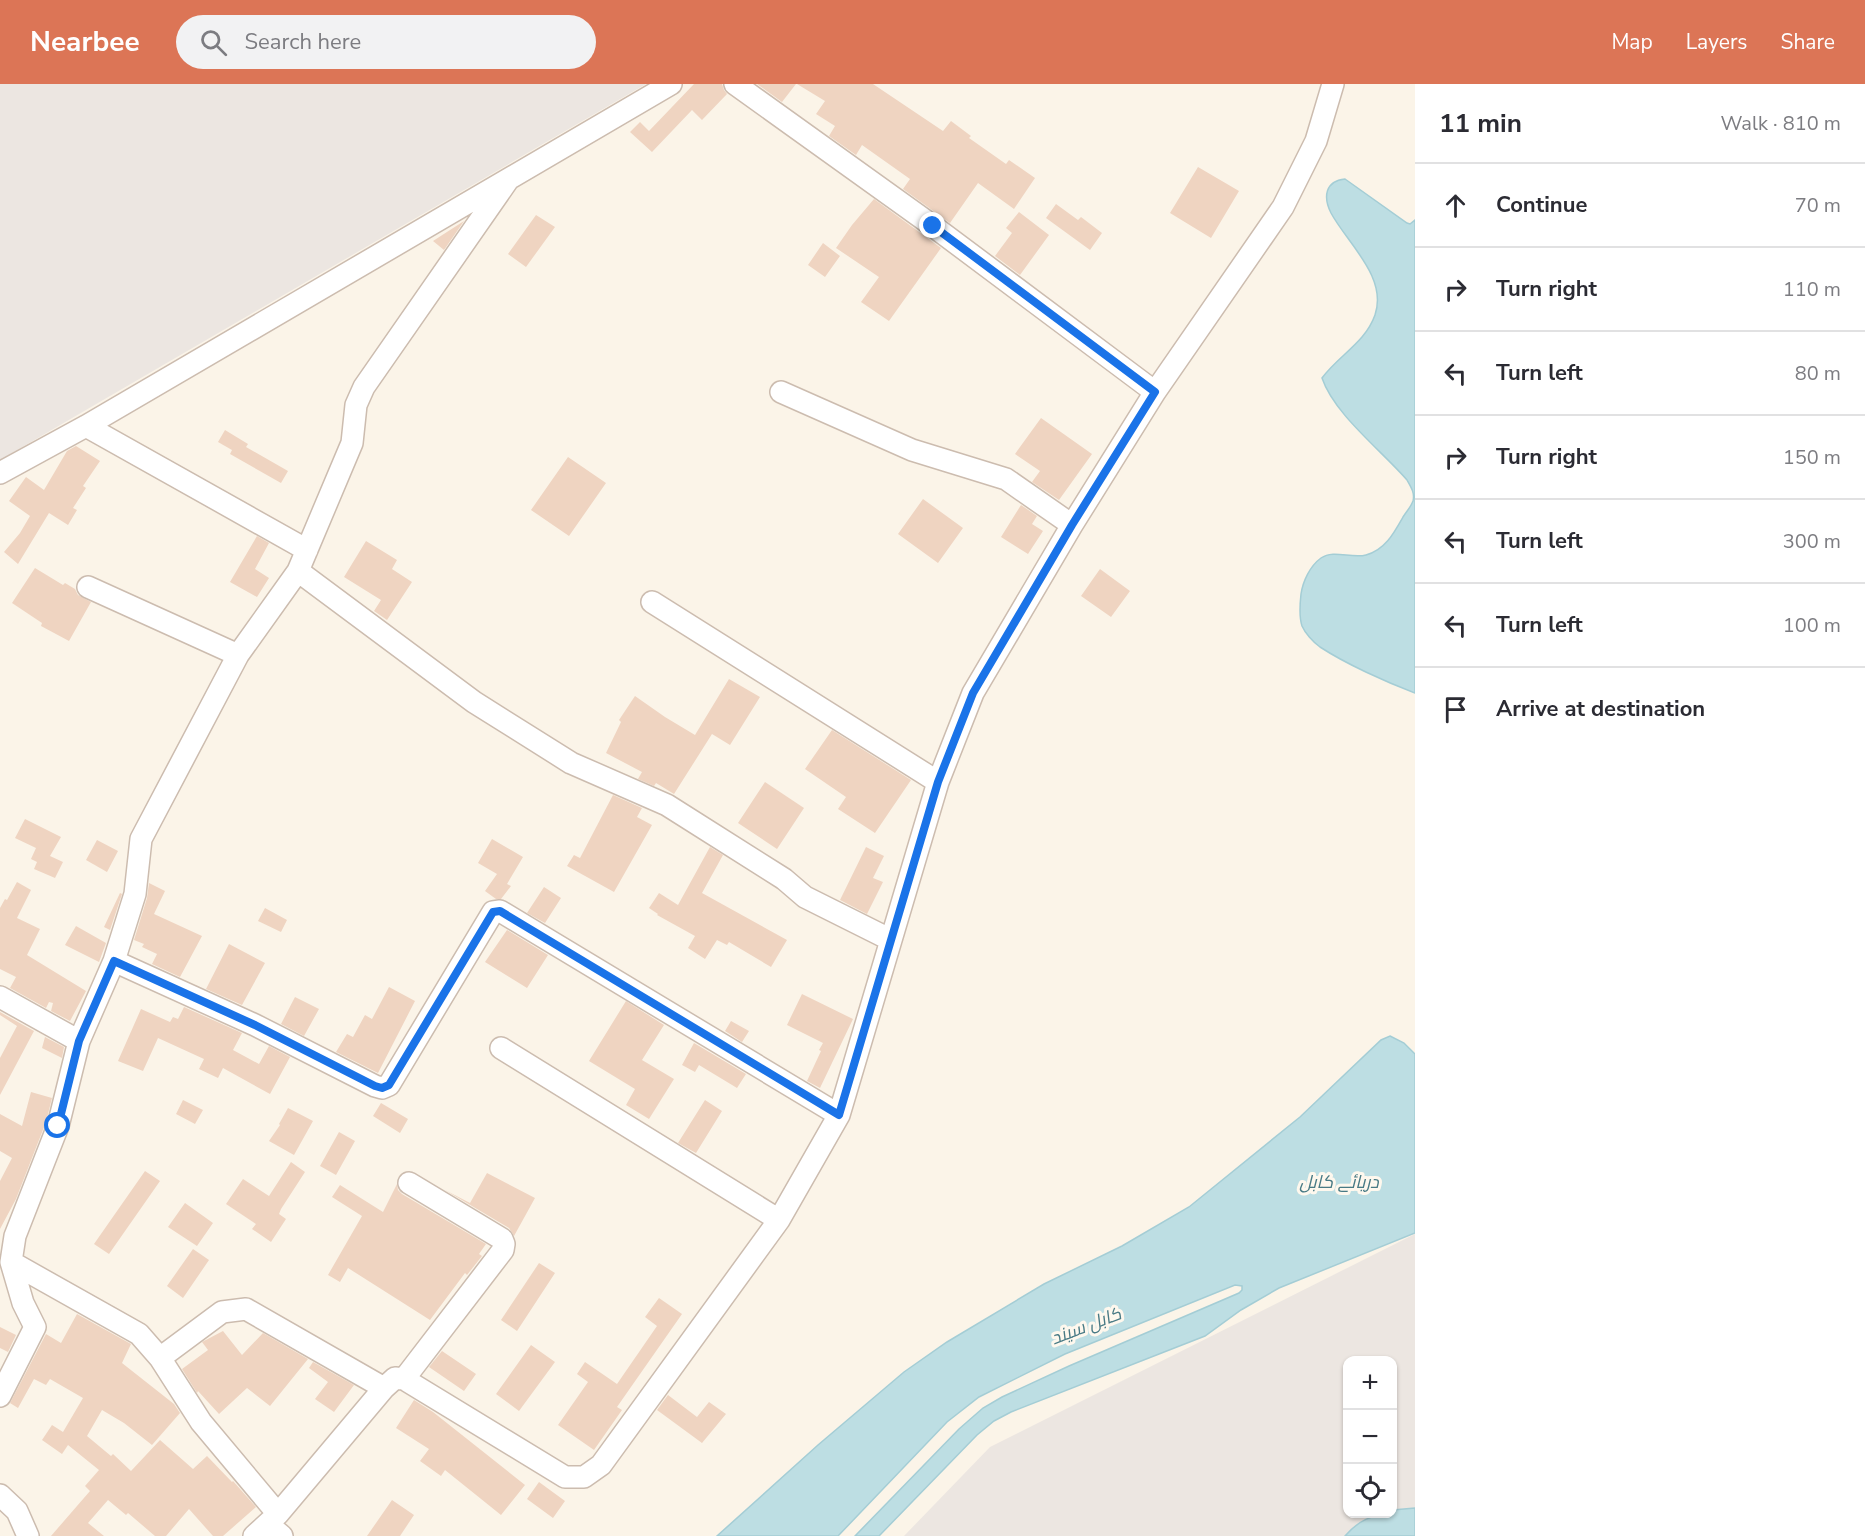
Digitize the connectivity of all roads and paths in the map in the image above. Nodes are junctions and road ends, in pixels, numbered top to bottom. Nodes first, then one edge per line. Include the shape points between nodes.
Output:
1 (671, 84) edge
2 (735, 84) edge
3 (1333, 84) edge
4 (508, 180) junction
5 (781, 392) dead end
6 (1155, 392) junction
7 (86, 426) junction
8 (0, 474) edge
9 (1072, 525) junction
10 (307, 550) junction
11 (298, 571) junction
12 (88, 587) dead end
13 (652, 602) dead end
14 (238, 655) junction
15 (938, 782) junction
16 (891, 940) junction
17 (114, 961) junction
18 (0, 997) edge
19 (79, 1041) junction
20 (501, 1048) dead end
21 (839, 1115) junction
22 (408, 1183) dead end
23 (779, 1220) junction
24 (11, 1262) junction
25 (160, 1358) junction
26 (404, 1379) junction
27 (384, 1388) junction
28 (0, 1396) edge
29 (0, 1495) edge
30 (270, 1527) edge
31 (28, 1536) edge

1 - 4 street
2 - 6 street
3 - 6 street via 1317,141 1283,207
4 - 7 street
4 - 10 street via 364,387 356,405 352,443
5 - 9 street via 912,450 1006,479
6 - 9 street
7 - 8 street
7 - 10 street
9 - 15 street via 973,693
10 - 11 street
11 - 14 street
11 - 16 street via 474,702 561,757 667,805 784,879 805,897
12 - 14 street
13 - 15 street
14 - 17 street via 141,839 135,894
15 - 16 street
16 - 21 street
17 - 19 street
17 - 21 street via 382,1088 389,1085 493,912 500,911
18 - 19 street
19 - 24 street via 58,1126 15,1236
20 - 23 street
21 - 23 street
22 - 26 street via 502,1239 504,1244
23 - 26 street via 601,1465 585,1477 565,1477
24 - 25 street via 139,1334
24 - 28 street via 35,1327
25 - 27 street via 222,1312 246,1309
25 - 30 street
26 - 27 street via 394,1378
27 - 30 street
29 - 31 street via 17,1510

